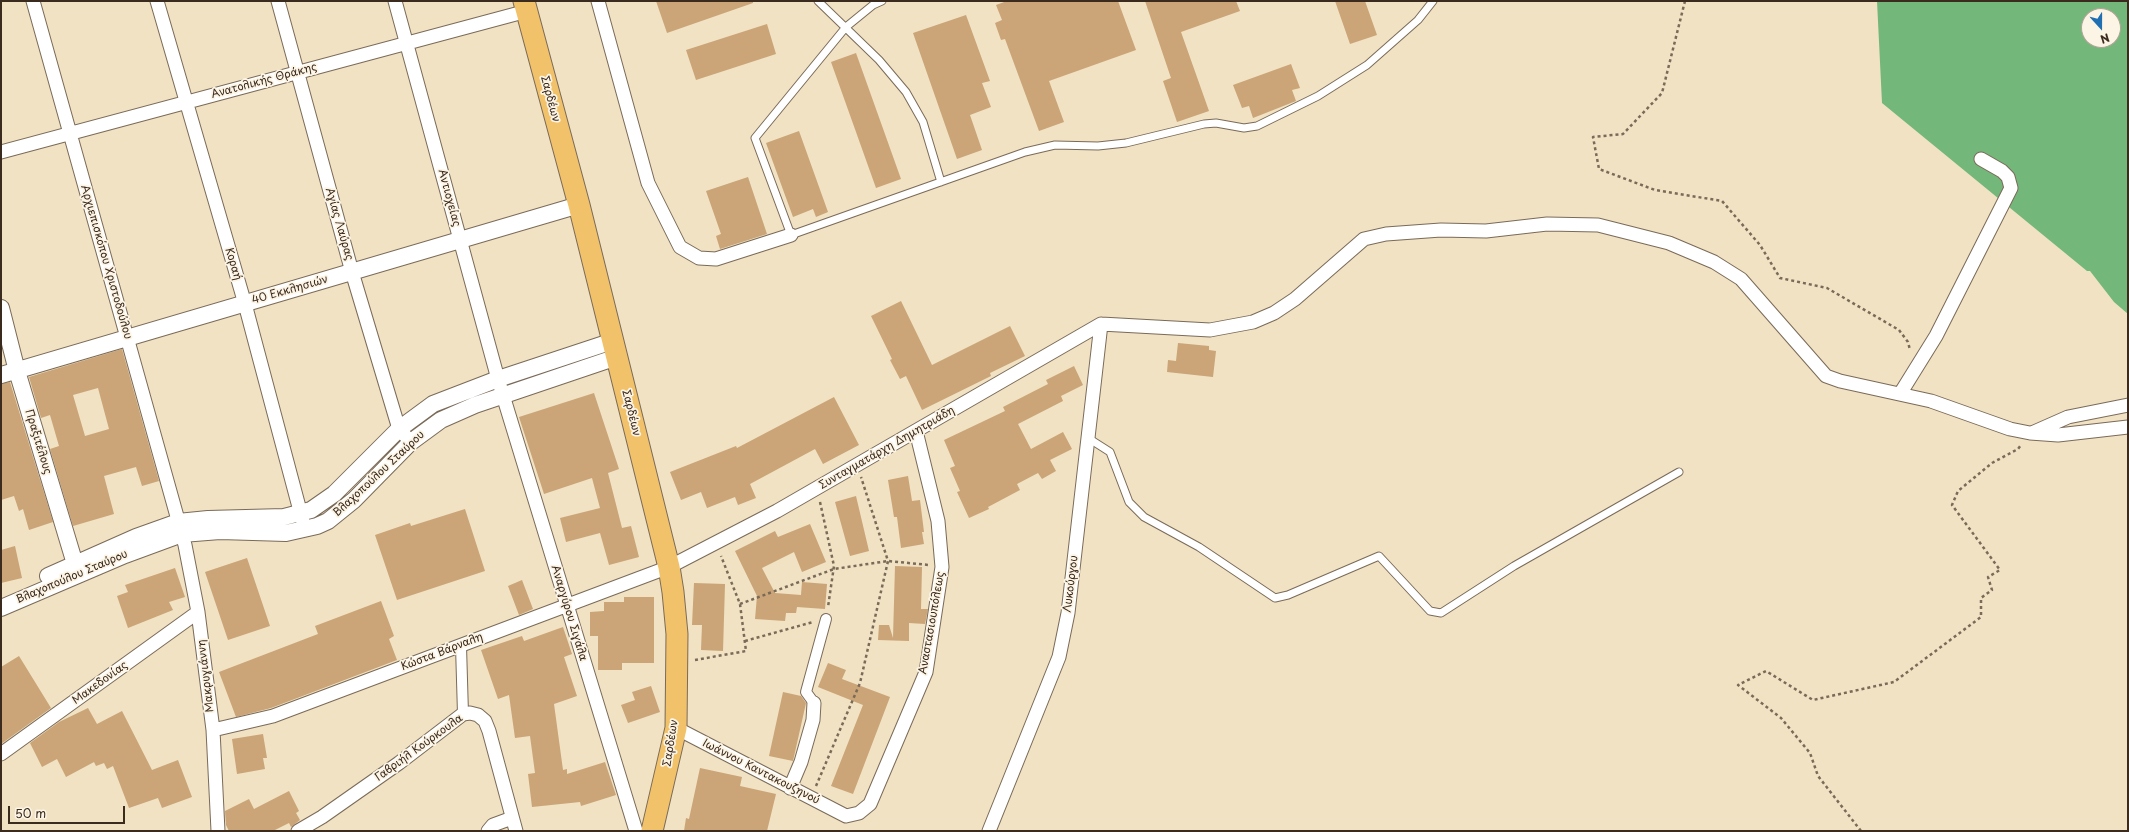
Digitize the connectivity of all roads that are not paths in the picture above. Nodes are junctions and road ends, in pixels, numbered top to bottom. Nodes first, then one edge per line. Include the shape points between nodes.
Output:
1 (33, 1) edge
2 (157, 1) edge
3 (278, 1) edge
4 (395, 1) edge
5 (598, 1) edge
6 (818, 1) edge
7 (882, 1) edge
8 (1433, 1) edge
9 (525, 6) edge
10 (846, 27) junction
11 (406, 44) junction
12 (296, 73) junction
13 (185, 102) junction
14 (70, 132) junction
15 (1, 152) edge
16 (1981, 159) dead end
17 (941, 182) junction
18 (579, 205) junction
19 (791, 235) junction
20 (460, 240) junction
21 (352, 272) junction
22 (245, 304) junction
23 (1, 308) edge
24 (1101, 324) junction
25 (128, 338) junction
26 (615, 349) junction
27 (17, 371) junction
28 (1, 376) edge
29 (498, 379) junction
30 (1900, 394) junction
31 (503, 395) junction
32 (2128, 405) edge
33 (2128, 427) edge
34 (399, 430) junction
35 (916, 431) junction
36 (2030, 433) junction
37 (1088, 438) junction
38 (411, 442) junction
39 (1679, 472) dead end
40 (301, 513) junction
41 (180, 528) junction
42 (305, 529) junction
43 (669, 566) junction
44 (77, 570) junction
45 (1, 597) edge
46 (566, 604) junction
47 (1, 608) edge
48 (198, 612) junction
49 (826, 619) road end
50 (461, 646) junction
51 (814, 703) joint
52 (463, 714) junction
53 (676, 728) junction
54 (212, 730) junction
55 (1, 754) edge
56 (790, 788) junction
57 (846, 816) joint
58 (512, 818) junction
59 (218, 831) edge
60 (298, 831) edge
61 (488, 831) edge
62 (516, 831) edge
63 (636, 831) edge
64 (652, 831) edge
65 (989, 831) edge

1 - 14 street, Αρχιεπισκόπου Χριστοδούλου
2 - 13 street, Κοραή
3 - 12 street, Αγίας Λαύρας
4 - 11 street, Αντιοχείας
5 - 19 street via 648,183 680,247 699,258 716,258
6 - 10 lane
7 - 10 lane via 873,5
8 - 17 lane via 1418,20 1367,65 1318,96 1257,126 1244,128 1216,123 1204,124 1126,143 1055,146 1026,152
9 - 11 street, Ανατολικής Θράκης
9 - 18 main road, Σαρδέων
10 - 17 lane via 906,92 923,122
10 - 19 lane via 755,138
11 - 12 street, Ανατολικής Θράκης
11 - 20 street, Αντιοχείας
12 - 13 street, Ανατολικής Θράκης
12 - 21 street, Αγίας Λαύρας
13 - 14 street, Ανατολικής Θράκης
13 - 22 street, Κοραή
14 - 15 street, Ανατολικής Θράκης
14 - 25 street, Αρχιεπισκόπου Χριστοδούλου
16 - 30 street via 2002,171 2008,177 2011,188 1936,336
17 - 19 lane
18 - 20 street, 40 Εκκλησιών
18 - 26 main road, Σαρδέων
20 - 21 street, 40 Εκκλησιών
20 - 29 street, Αντιοχείας
21 - 22 street, 40 Εκκλησιών
21 - 34 street, Αγίας Λαύρας
22 - 25 street, 40 Εκκλησιών
22 - 40 street, Κοραή
23 - 27 street, Πραξιτέλους
24 - 30 street via 1210,330 1253,322 1296,299 1364,239 1386,234 1441,230 1486,231 1547,224 1598,225 1669,244 1714,262 1741,279 1826,376
24 - 35 street, Συνταγματάρχη Δημητριάδη
24 - 37 street, Λυκούργου
25 - 27 street, 40 Εκκλησιών
25 - 41 street, Αρχιεπισκόπου Χριστοδούλου
26 - 29 street, Βλαχοπούλου Σταύρου
26 - 31 street, Βλαχοπούλου Σταύρου
26 - 43 main road, Σαρδέων
27 - 28 street, 40 Εκκλησιών
27 - 44 street, Πραξιτέλους
29 - 31 street, Αντιοχείας
29 - 34 street, Βλαχοπούλου Σταύρου via 432,404
30 - 36 street via 1931,401
31 - 38 street, Βλαχοπούλου Σταύρου via 453,413
31 - 46 street, Αναργύρου Σιγάλα
32 - 36 street via 2068,418
33 - 36 street via 2058,435
34 - 38 street, Αγίας Λαύρας
34 - 40 street, Βλαχοπούλου Σταύρου via 334,494 321,505
35 - 43 street, Συνταγματάρχη Δημητριάδη via 716,544
35 - 57 street, Αναστασιουπόλεως via 938,521 942,566 926,672 870,804 859,813
37 - 39 lane via 1110,452 1129,502 1144,517 1199,546 1275,598 1288,595 1379,556 1430,611 1441,613 1514,566
37 - 65 street, Λυκούργου via 1068,612 1060,657
38 - 42 street, Βλαχοπούλου Σταύρου via 341,511 328,521
40 - 41 street, Βλαχοπούλου Σταύρου via 284,517 208,519
40 - 42 street, Κοραή
41 - 42 street, Βλαχοπούλου Σταύρου via 268,534
41 - 44 street, Βλαχοπούλου Σταύρου via 141,535
41 - 48 street, Μακρυγιάννη
43 - 46 street, Κώστα Βάρναλη
43 - 53 main road, Σαρδέων via 676,617
44 - 45 street, Βλαχοπούλου Σταύρου
44 - 47 street, Βλαχοπούλου Σταύρου
46 - 50 street, Κώστα Βάρναλη
46 - 63 street, Αναργύρου Σιγάλα
48 - 54 street, Μακρυγιάννη
48 - 55 street, Μακεδονίας
49 - 51 street via 806,692
50 - 52 street
50 - 54 street, Κώστα Βάρναλη via 273,716
51 - 56 street via 813,720 801,762
52 - 58 street, Γαβριήλ Κούρκουλα via 478,715 485,721
52 - 60 street, Γαβριήλ Κούρκουλα via 392,768
53 - 56 street, Ιωάννου Καντακουζηνού
53 - 64 main road, Σαρδέων
54 - 59 street, Μακρυγιάννη
56 - 57 street, Ιωάννου Καντακουζηνού
58 - 61 street via 493,825
58 - 62 street, Γαβριήλ Κούρκουλα

